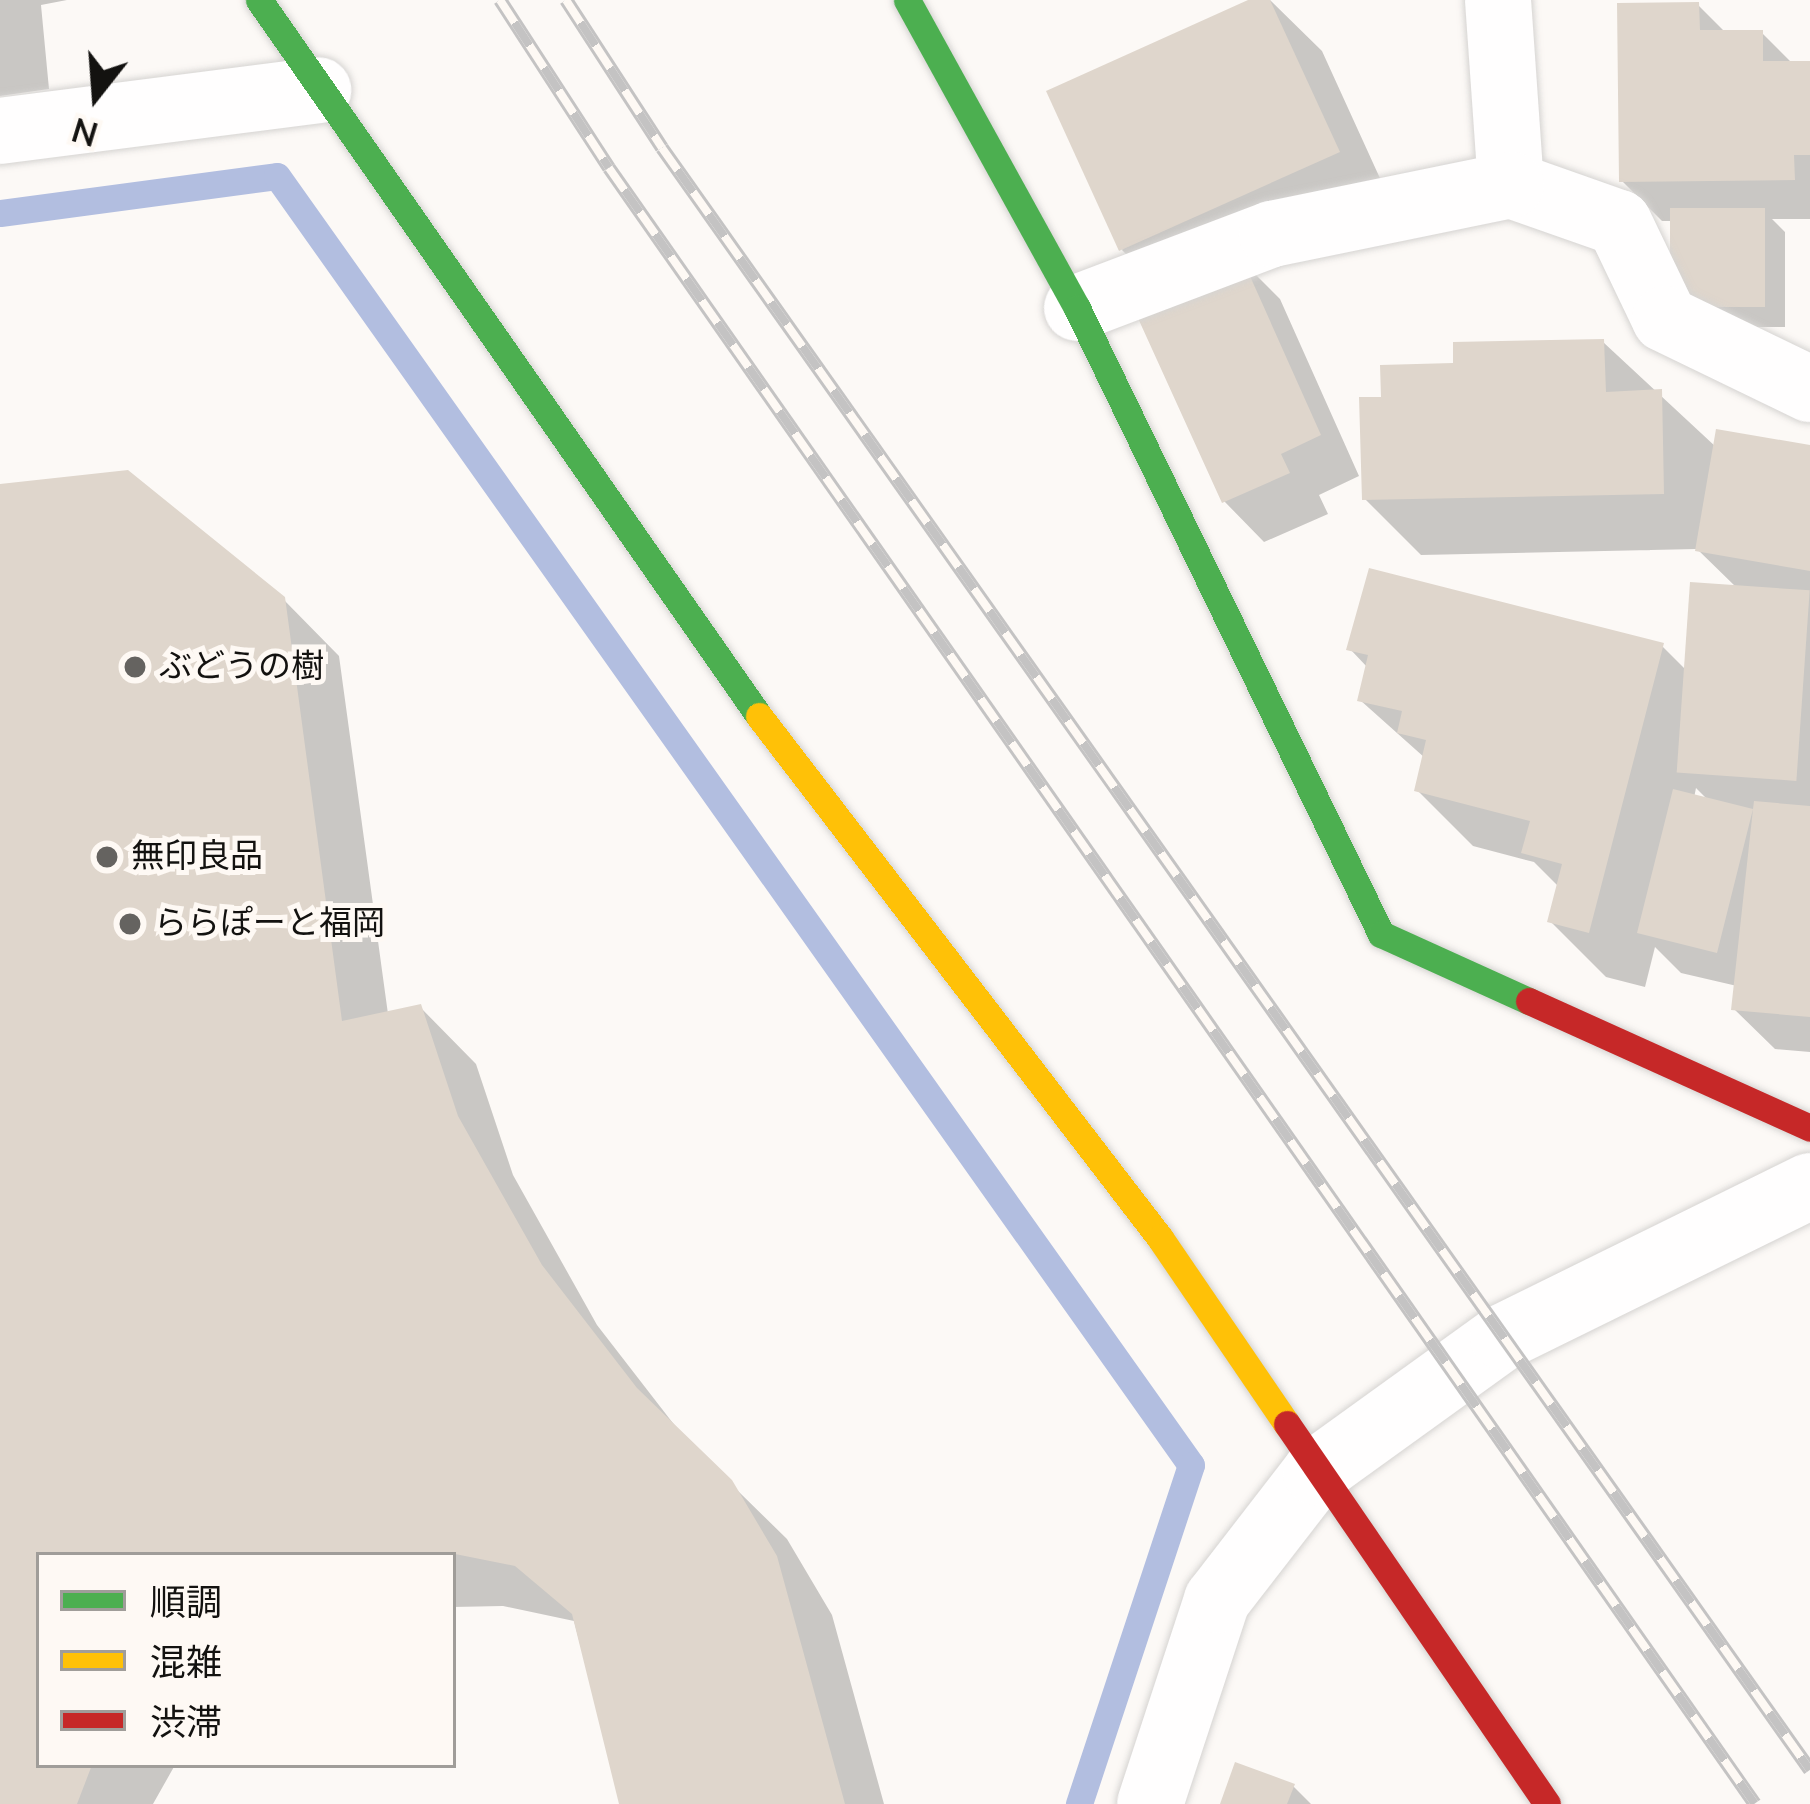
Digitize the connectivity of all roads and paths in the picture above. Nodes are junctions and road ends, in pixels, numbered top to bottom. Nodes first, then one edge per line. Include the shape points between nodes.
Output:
1 (259, 0) edge
2 (907, 0) edge
3 (1498, 0) edge
4 (318, 90) junction
5 (0, 131) edge
6 (1510, 185) junction
7 (1077, 308) junction
8 (1810, 389) edge
9 (1810, 1128) edge
10 (1810, 1186) edge
11 (1316, 1472) junction
12 (1150, 1804) edge
13 (1547, 1804) edge

1 - 4 street
2 - 7 street
3 - 6 street
4 - 5 street
4 - 11 street via 766,726 1160,1238
6 - 7 street via 1272,234
6 - 8 street via 1619,223 1665,320
7 - 9 street via 1381,934
10 - 11 street via 1503,1337
11 - 12 street via 1217,1600
11 - 13 street

